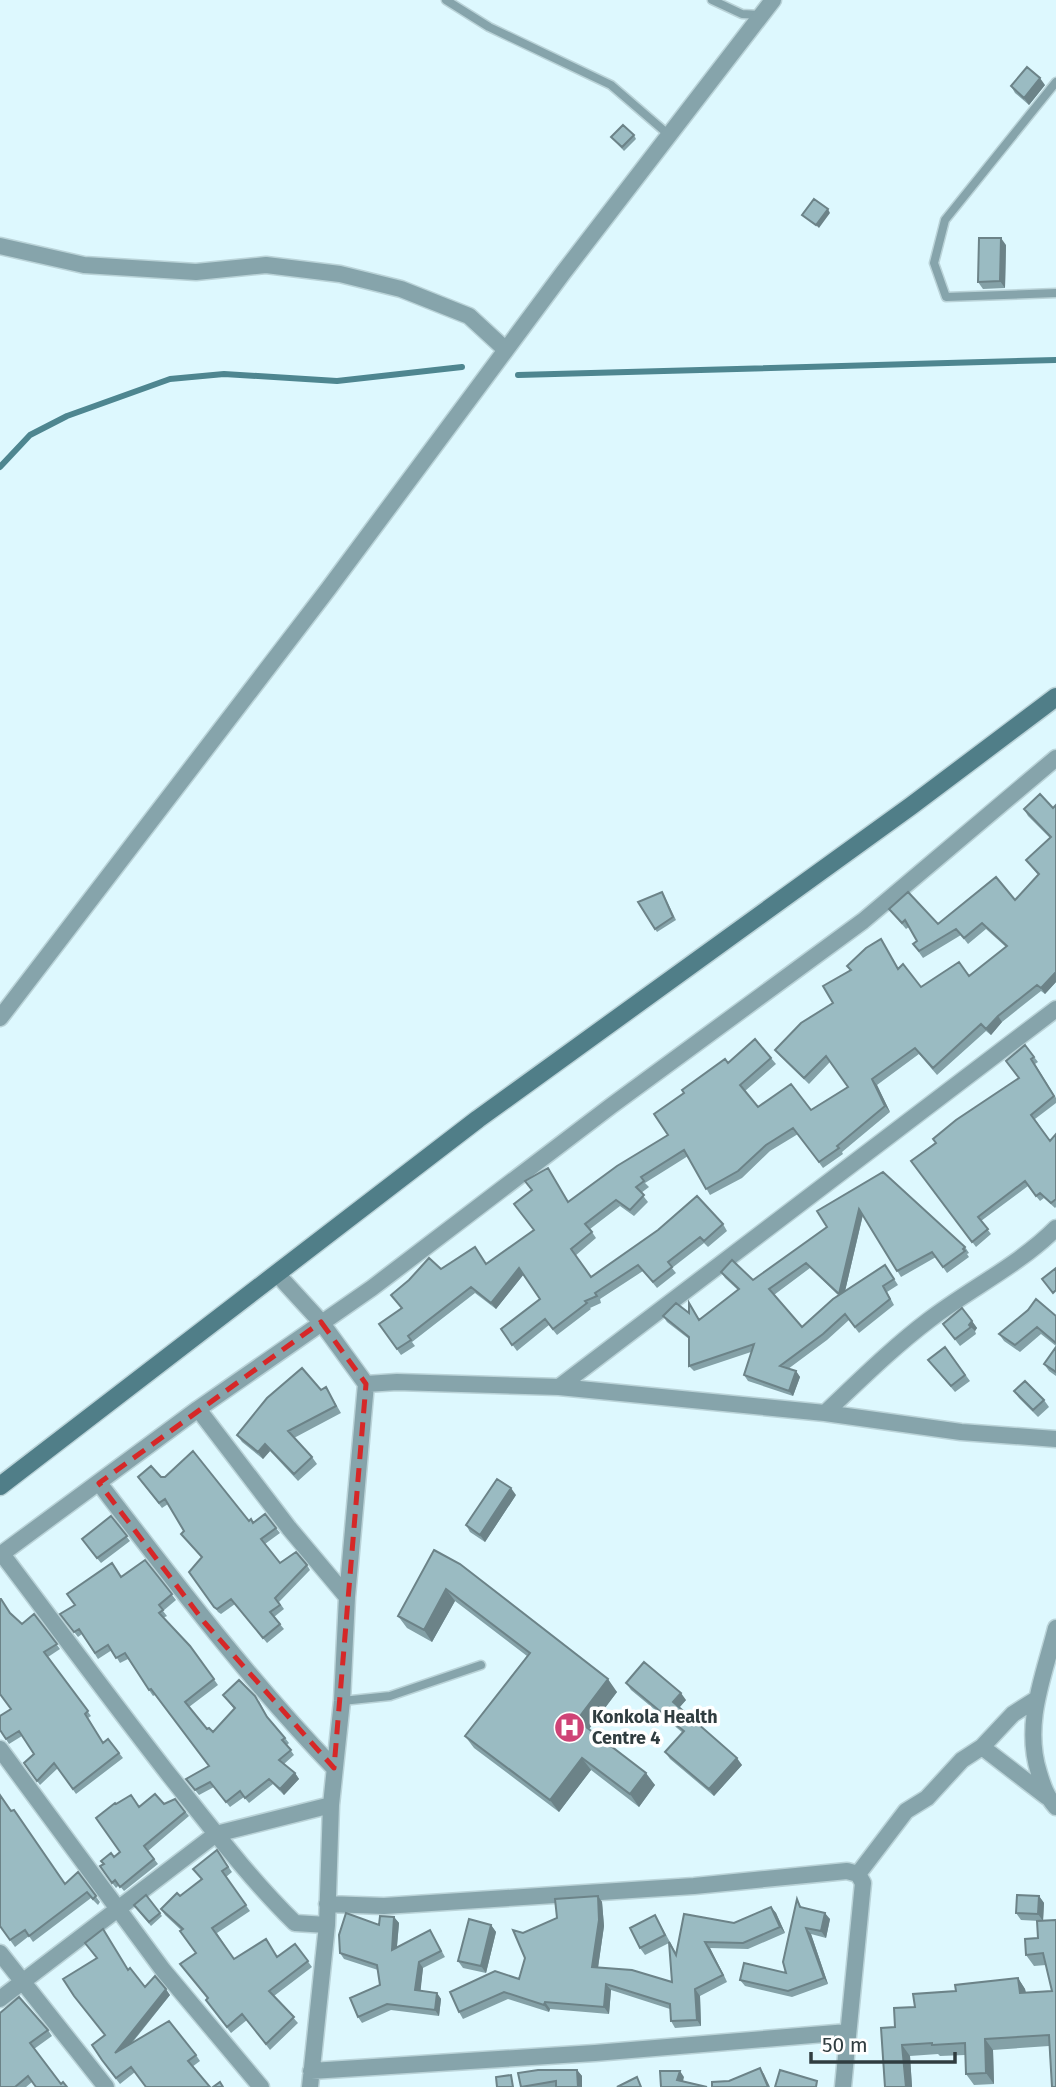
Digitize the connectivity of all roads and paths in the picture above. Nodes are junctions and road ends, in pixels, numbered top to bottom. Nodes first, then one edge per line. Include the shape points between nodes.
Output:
1 (446, 0) edge
2 (712, 0) edge
3 (773, 0) edge
4 (760, 15) junction
5 (1056, 82) edge
6 (669, 135) junction
7 (0, 246) edge
8 (1056, 293) edge
9 (506, 350) junction
10 (1056, 697) edge
11 (1056, 758) edge
12 (1056, 1009) edge
13 (0, 1018) edge
14 (1056, 1228) edge
15 (278, 1275) junction
16 (321, 1322) junction
17 (366, 1384) junction
18 (559, 1387) junction
19 (198, 1409) junction
20 (825, 1413) junction
21 (1056, 1439) edge
22 (99, 1483) junction
23 (0, 1486) edge
24 (1, 1555) edge
25 (347, 1597) junction
26 (1056, 1628) edge
27 (481, 1665) dead end
28 (1035, 1700) junction
29 (342, 1701) junction
30 (982, 1747) junction
31 (0, 1749) edge
32 (334, 1768) junction
33 (1051, 1802) edge
34 (331, 1805) junction
35 (216, 1834) junction
36 (858, 1874) junction
37 (327, 1904) junction
38 (118, 1908) junction
39 (327, 1925) junction
40 (0, 1953) edge
41 (23, 1981) junction
42 (0, 1999) edge
43 (848, 2032) junction
44 (310, 2079) edge
45 (106, 2087) edge
46 (261, 2087) edge
47 (843, 2087) edge

1 - 6 lane via 489,27 611,85
2 - 4 lane via 742,14
3 - 4 street
4 - 6 street
5 - 8 lane via 945,220 934,263 946,297
6 - 9 street
7 - 9 street via 84,265 196,272 266,265 340,274 401,289 469,316
9 - 13 street
10 - 15 street via 478,1119
11 - 16 street via 863,921
12 - 18 street
14 - 20 street via 1015,1263 930,1319
15 - 16 street
15 - 23 street
16 - 17 street
16 - 19 street
17 - 18 street
17 - 25 street
18 - 20 street
19 - 22 street
19 - 25 street
20 - 21 street via 961,1432
22 - 24 street
22 - 32 street via 205,1623
24 - 35 street
25 - 29 street
26 - 28 street
27 - 29 lane via 390,1696
28 - 30 street via 1013,1714
28 - 33 street via 1035,1760
29 - 32 street
30 - 33 street
30 - 36 street via 962,1760 927,1798 906,1811
31 - 38 street
32 - 34 street
34 - 35 street
34 - 37 street
35 - 38 street
35 - 39 street via 295,1923
36 - 37 street via 847,1871 384,1906
36 - 43 street via 863,1883
37 - 39 street
38 - 41 street
38 - 46 street via 163,1970
39 - 44 street
40 - 41 street
41 - 42 street
41 - 45 street
43 - 44 street
43 - 47 street

